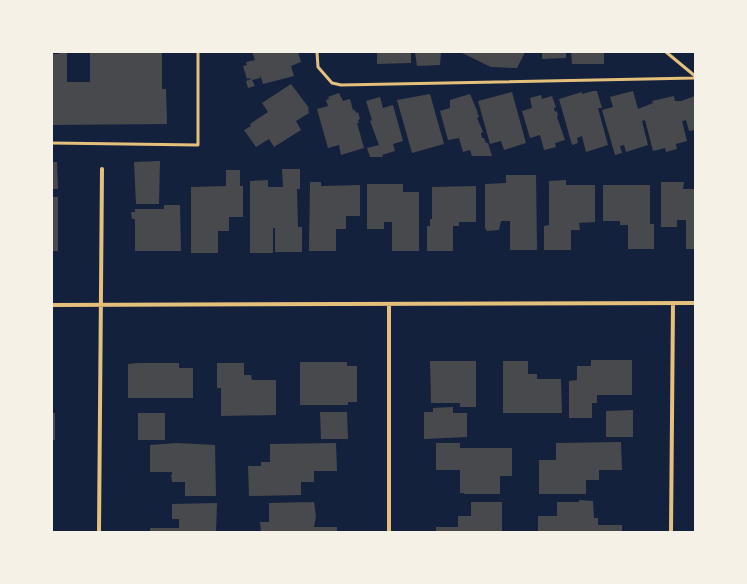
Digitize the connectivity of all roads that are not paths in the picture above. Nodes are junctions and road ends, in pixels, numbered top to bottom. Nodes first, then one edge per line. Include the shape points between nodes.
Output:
1 (198, 52) edge
2 (318, 52) edge
3 (666, 52) edge
4 (695, 77) edge
5 (52, 143) edge
6 (102, 169) dead end
7 (673, 303) junction
8 (695, 303) edge
9 (389, 304) junction
10 (52, 305) edge
11 (101, 305) junction
12 (99, 532) edge
13 (389, 532) edge
14 (671, 532) edge

1 - 5 lane via 198,145
2 - 4 lane via 318,67 332,83 341,85
3 - 4 lane
6 - 11 street
7 - 8 street
7 - 9 street
7 - 14 street
9 - 11 street
9 - 13 street
10 - 11 street
11 - 12 street

